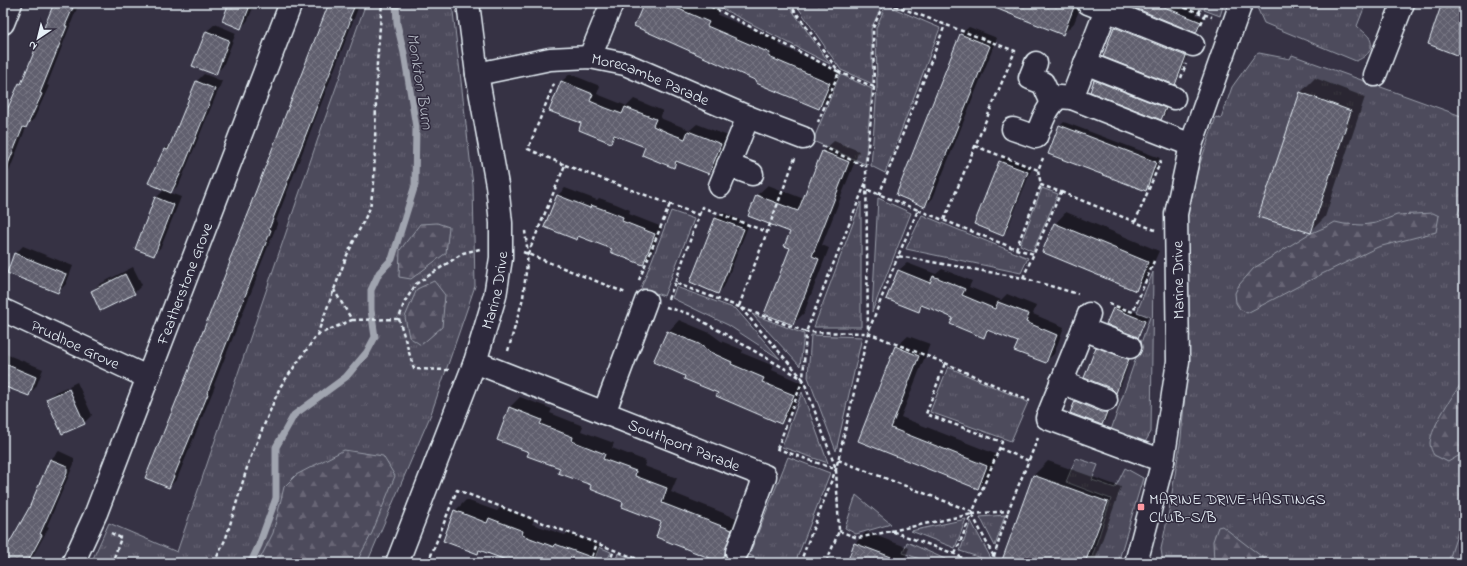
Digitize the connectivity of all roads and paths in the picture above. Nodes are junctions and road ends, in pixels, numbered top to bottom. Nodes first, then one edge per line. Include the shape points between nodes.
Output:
1 (11, 3) edge
2 (291, 3) edge
3 (382, 3) edge
4 (468, 3) edge
5 (612, 3) edge
6 (704, 3) edge
7 (790, 3) edge
8 (884, 3) edge
9 (888, 3) edge
10 (1171, 3) edge
11 (1203, 3) edge
12 (1241, 3) edge
13 (1403, 3) edge
14 (1097, 7) edge
15 (1199, 13) junction
16 (1205, 14) junction
17 (3, 23) edge
18 (945, 25) junction
19 (1233, 25) junction
20 (1193, 45) junction
21 (590, 57) junction
22 (564, 58) junction
23 (1085, 63) junction
24 (839, 72) junction
25 (478, 74) junction
26 (1375, 75) dead end
27 (1031, 76) dead end
28 (874, 87) junction
29 (1174, 98) joint
30 (1062, 100) junction
31 (748, 117) junction
32 (1012, 129) dead end
33 (1036, 137) junction
34 (1171, 137) junction
35 (807, 139) junction
36 (1191, 145) junction
37 (975, 146) junction
38 (565, 165) junction
39 (728, 165) junction
40 (866, 167) junction
41 (1038, 170) junction
42 (752, 174) dead end
43 (867, 180) junction
44 (1041, 185) junction
45 (720, 186) dead end
46 (867, 190) junction
47 (1060, 192) junction
48 (879, 195) junction
49 (670, 204) junction
50 (918, 210) junction
51 (699, 215) junction
52 (944, 220) junction
53 (1135, 222) junction
54 (767, 232) junction
55 (501, 244) junction
56 (1016, 249) junction
57 (1177, 249) junction
58 (528, 254) junction
59 (1034, 254) junction
60 (898, 256) junction
61 (1023, 278) junction
62 (674, 283) junction
63 (334, 290) junction
64 (648, 301) junction
65 (739, 306) junction
66 (3, 310) edge
67 (1090, 314) junction
68 (399, 319) junction
69 (352, 320) junction
70 (806, 332) junction
71 (868, 333) junction
72 (317, 335) junction
73 (1130, 347) dead end
74 (945, 363) junction
75 (473, 367) junction
76 (147, 377) junction
77 (803, 379) junction
78 (1061, 382) junction
79 (1106, 400) dead end
80 (604, 413) junction
81 (1048, 414) junction
82 (999, 448) junction
83 (838, 460) junction
84 (1029, 461) junction
85 (1163, 461) junction
86 (836, 469) junction
87 (1008, 512) junction
88 (973, 513) junction
89 (91, 524) junction
90 (839, 531) junction
91 (891, 531) junction
92 (597, 543) junction
93 (614, 550) junction
94 (737, 552) dead end
95 (954, 554) junction
96 (994, 558) junction
97 (74, 563) edge
98 (112, 563) edge
99 (214, 563) edge
100 (397, 563) edge
101 (428, 563) edge
102 (590, 563) edge
103 (609, 563) edge
104 (648, 563) edge
105 (800, 563) edge
106 (826, 563) edge
107 (972, 563) edge
108 (997, 563) edge
109 (1136, 563) edge

1 - 17 street
2 - 76 street, Featherstone Grove
3 - 63 path via 377,62 374,182 370,208 346,255
4 - 25 street, Marine Drive
5 - 21 street
6 - 24 path
7 - 24 path
8 - 28 path via 873,28
9 - 18 path
10 - 15 path
11 - 15 path
12 - 19 street, Marine Drive
13 - 26 street
14 - 20 street
14 - 23 street
15 - 16 path
16 - 19 path
16 - 20 path
18 - 37 path via 1015,51
18 - 48 path
19 - 36 street, Marine Drive
20 - 29 path
21 - 22 street, Morecambe Parade
21 - 31 street, Morecambe Parade via 625,64
22 - 25 street, Morecambe Parade
22 - 38 path via 528,149
23 - 29 street
23 - 30 street
24 - 28 path
24 - 35 path
25 - 55 street, Marine Drive via 497,186
27 - 30 street
28 - 40 path
30 - 33 street via 1047,110
30 - 34 street
31 - 35 street, Morecambe Parade
31 - 39 street
32 - 33 street
33 - 41 path via 1045,154
34 - 36 street
34 - 53 path
35 - 40 path
35 - 54 path
36 - 57 street, Marine Drive via 1176,214
37 - 41 path
37 - 52 path
38 - 49 path
38 - 58 path
39 - 42 street
39 - 45 street
40 - 43 path
41 - 44 path
43 - 46 path
43 - 70 path
44 - 47 path
44 - 56 path
46 - 48 path
46 - 71 path
47 - 53 path
47 - 59 path
48 - 50 path
49 - 51 path
49 - 64 path
50 - 52 path
50 - 60 path
51 - 54 path via 702,207
51 - 62 path
52 - 56 path
53 - 57 path
54 - 65 path
55 - 58 path
55 - 68 path via 463,254 416,284 404,303
55 - 75 street, Marine Drive via 495,296
56 - 59 path
57 - 67 path via 1154,260 1133,312
57 - 85 street, Marine Drive via 1178,361
58 - 64 path
59 - 61 path
60 - 61 path
60 - 71 path
61 - 67 path
62 - 64 path
62 - 65 path
63 - 69 path
63 - 72 path
64 - 77 path via 690,314
64 - 80 street
65 - 70 path
65 - 77 path
66 - 76 street, Prudhoe Grove
67 - 73 street
67 - 78 street
68 - 69 path
68 - 75 path via 414,369
69 - 72 path
70 - 71 path
70 - 77 path
71 - 74 path
71 - 83 path
72 - 99 path via 280,387 249,461 226,538
74 - 81 path
74 - 82 path via 926,414 1002,442
75 - 80 street, Southport Parade
75 - 100 street, Marine Drive
76 - 89 street, Featherstone Grove
77 - 86 path
77 - 86 path via 778,447 775,448
78 - 79 street
78 - 81 street
80 - 94 street, Southport Parade via 765,476
81 - 84 path
81 - 85 street
82 - 84 path
82 - 88 path
83 - 86 path
83 - 88 path
84 - 87 path
85 - 109 street, Marine Drive
86 - 90 path
86 - 105 path
87 - 88 path
87 - 96 path
88 - 91 path
88 - 95 path
88 - 96 path
89 - 97 street, Featherstone Grove
89 - 98 path via 121,538
90 - 91 path via 858,538
90 - 106 path
91 - 95 path
92 - 93 path
92 - 101 path via 457,490
92 - 102 path
93 - 103 path
93 - 104 path
95 - 107 path
96 - 108 path

